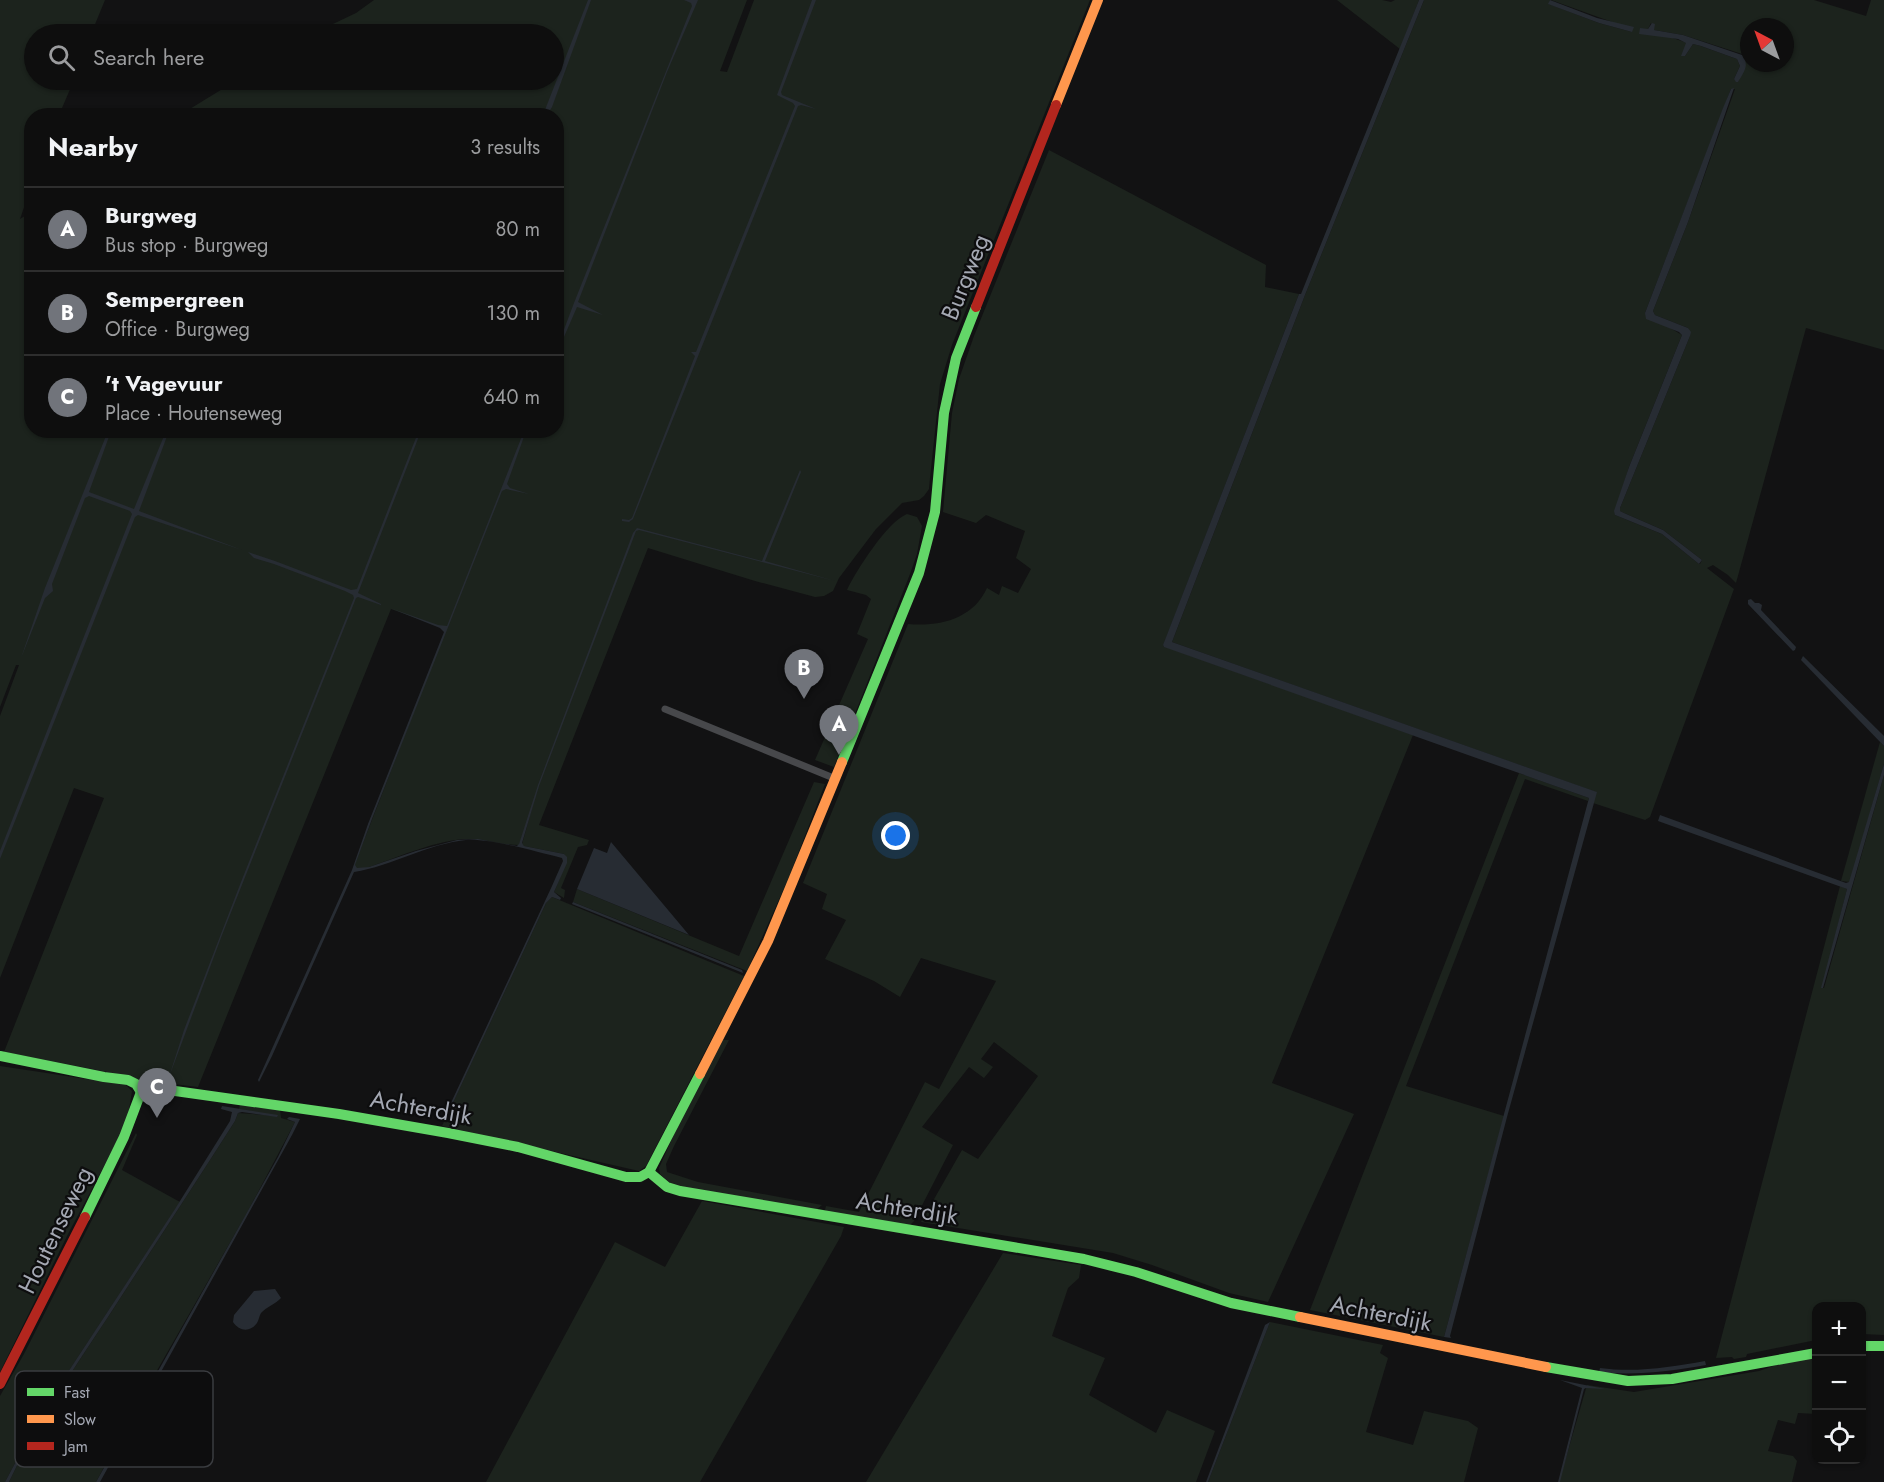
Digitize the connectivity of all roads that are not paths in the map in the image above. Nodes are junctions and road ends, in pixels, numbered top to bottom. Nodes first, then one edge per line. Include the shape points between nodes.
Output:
1 (1098, 0) edge
2 (665, 709) dead end
3 (836, 779) junction
4 (0, 1056) edge
5 (141, 1092) junction
6 (649, 1172) junction
7 (1866, 1346) edge
8 (1884, 1346) edge
9 (1812, 1354) edge
10 (0, 1384) edge

1 - 3 main road, Burgweg via 956,358 944,413 929,542
2 - 3 street
3 - 6 main road, Burgweg via 768,941
4 - 5 main road via 128,1080
5 - 6 main road, Achterdijk via 160,1089 339,1114 518,1147 626,1177
5 - 10 main road, Houtenseweg via 119,1147
6 - 9 main road, Achterdijk via 680,1191 1084,1259 1231,1303 1587,1375 1628,1381 1672,1379
7 - 8 main road

